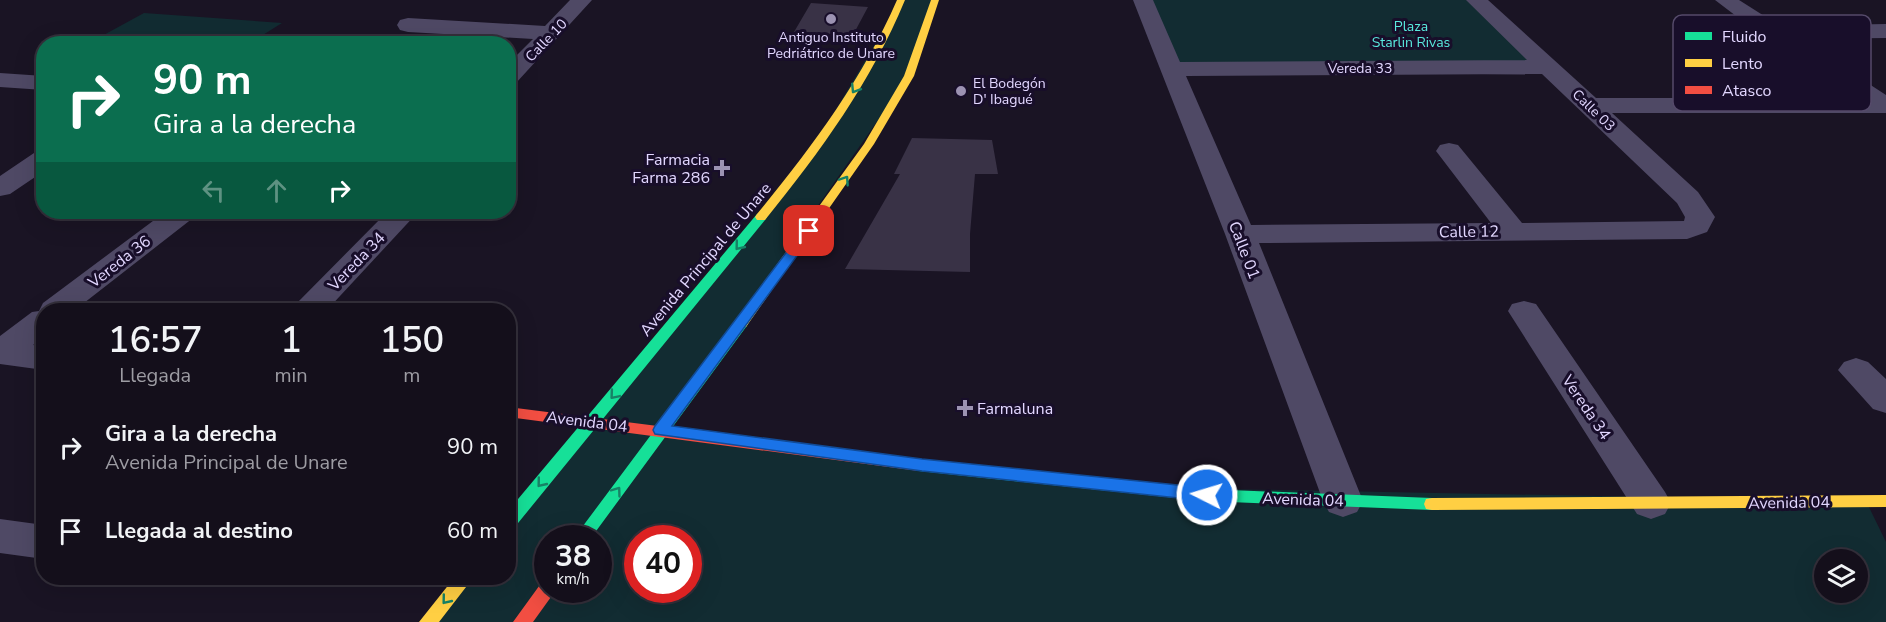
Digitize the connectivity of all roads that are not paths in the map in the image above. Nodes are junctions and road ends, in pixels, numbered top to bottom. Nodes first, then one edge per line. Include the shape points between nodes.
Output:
1 (582, 0) edge
2 (901, 0) edge
3 (935, 0) edge
4 (1143, 0) edge
5 (1476, 0) edge
6 (1725, 0) edge
7 (1747, 15) edge
8 (408, 25) dead end
9 (1871, 31) edge
10 (1886, 31) edge
11 (552, 33) junction
12 (1549, 67) junction
13 (1171, 69) junction
14 (516, 70) edge
15 (0, 80) edge
16 (36, 82) edge
17 (1871, 97) edge
18 (1591, 106) junction
19 (1673, 106) edge
20 (1885, 106) edge
21 (1449, 152) dead end
22 (36, 164) edge
23 (0, 188) edge
24 (174, 219) edge
25 (396, 219) edge
26 (1698, 226) joint
27 (1513, 231) junction
28 (1240, 234) junction
29 (64, 303) edge
30 (316, 303) edge
31 (1524, 311) dead end
32 (36, 326) edge
33 (0, 353) edge
34 (36, 357) edge
35 (1856, 370) dead end
36 (1886, 400) edge
37 (516, 413) edge
38 (591, 421) junction
39 (661, 430) junction
40 (1343, 501) junction
41 (1886, 501) edge
42 (1651, 503) junction
43 (516, 513) edge
44 (592, 525) edge
45 (0, 536) edge
46 (36, 541) edge
47 (458, 585) edge
48 (536, 603) edge
49 (428, 622) edge
50 (522, 622) edge

1 - 11 street, Calle 10
2 -> 38 street, Avenida Principal de Unare via 861,79 802,167
39 -> 3 street via 869,144 909,76
4 - 13 street, Calle 01
5 - 12 street, Calle 03
6 - 7 street
8 - 11 street
9 - 10 street
11 - 14 street, Calle 10
12 - 13 street, Vereda 33
12 - 18 street, Calle 03
13 - 28 street, Calle 01
15 - 16 street
17 - 20 street
18 - 19 street
18 - 26 street, Calle 03 via 1688,198 1700,217
21 - 27 street
22 - 23 street
24 - 29 street, Vereda 36
25 - 30 street, Vereda 34
26 - 27 street, Calle 12 via 1687,230
27 - 28 street, Calle 12
28 - 40 street, Calle 01
31 - 42 street, Vereda 34
32 - 33 street
33 - 34 street
35 - 36 street
37 - 38 street, Avenida 04
38 - 39 street, Avenida 04
38 -> 43 street, Avenida Principal de Unare
39 - 40 street, Avenida 04 via 1116,487
44 -> 39 street
40 - 42 street, Avenida 04
41 - 42 street, Avenida 04
45 - 46 street
47 -> 49 street
48 - 50 street

